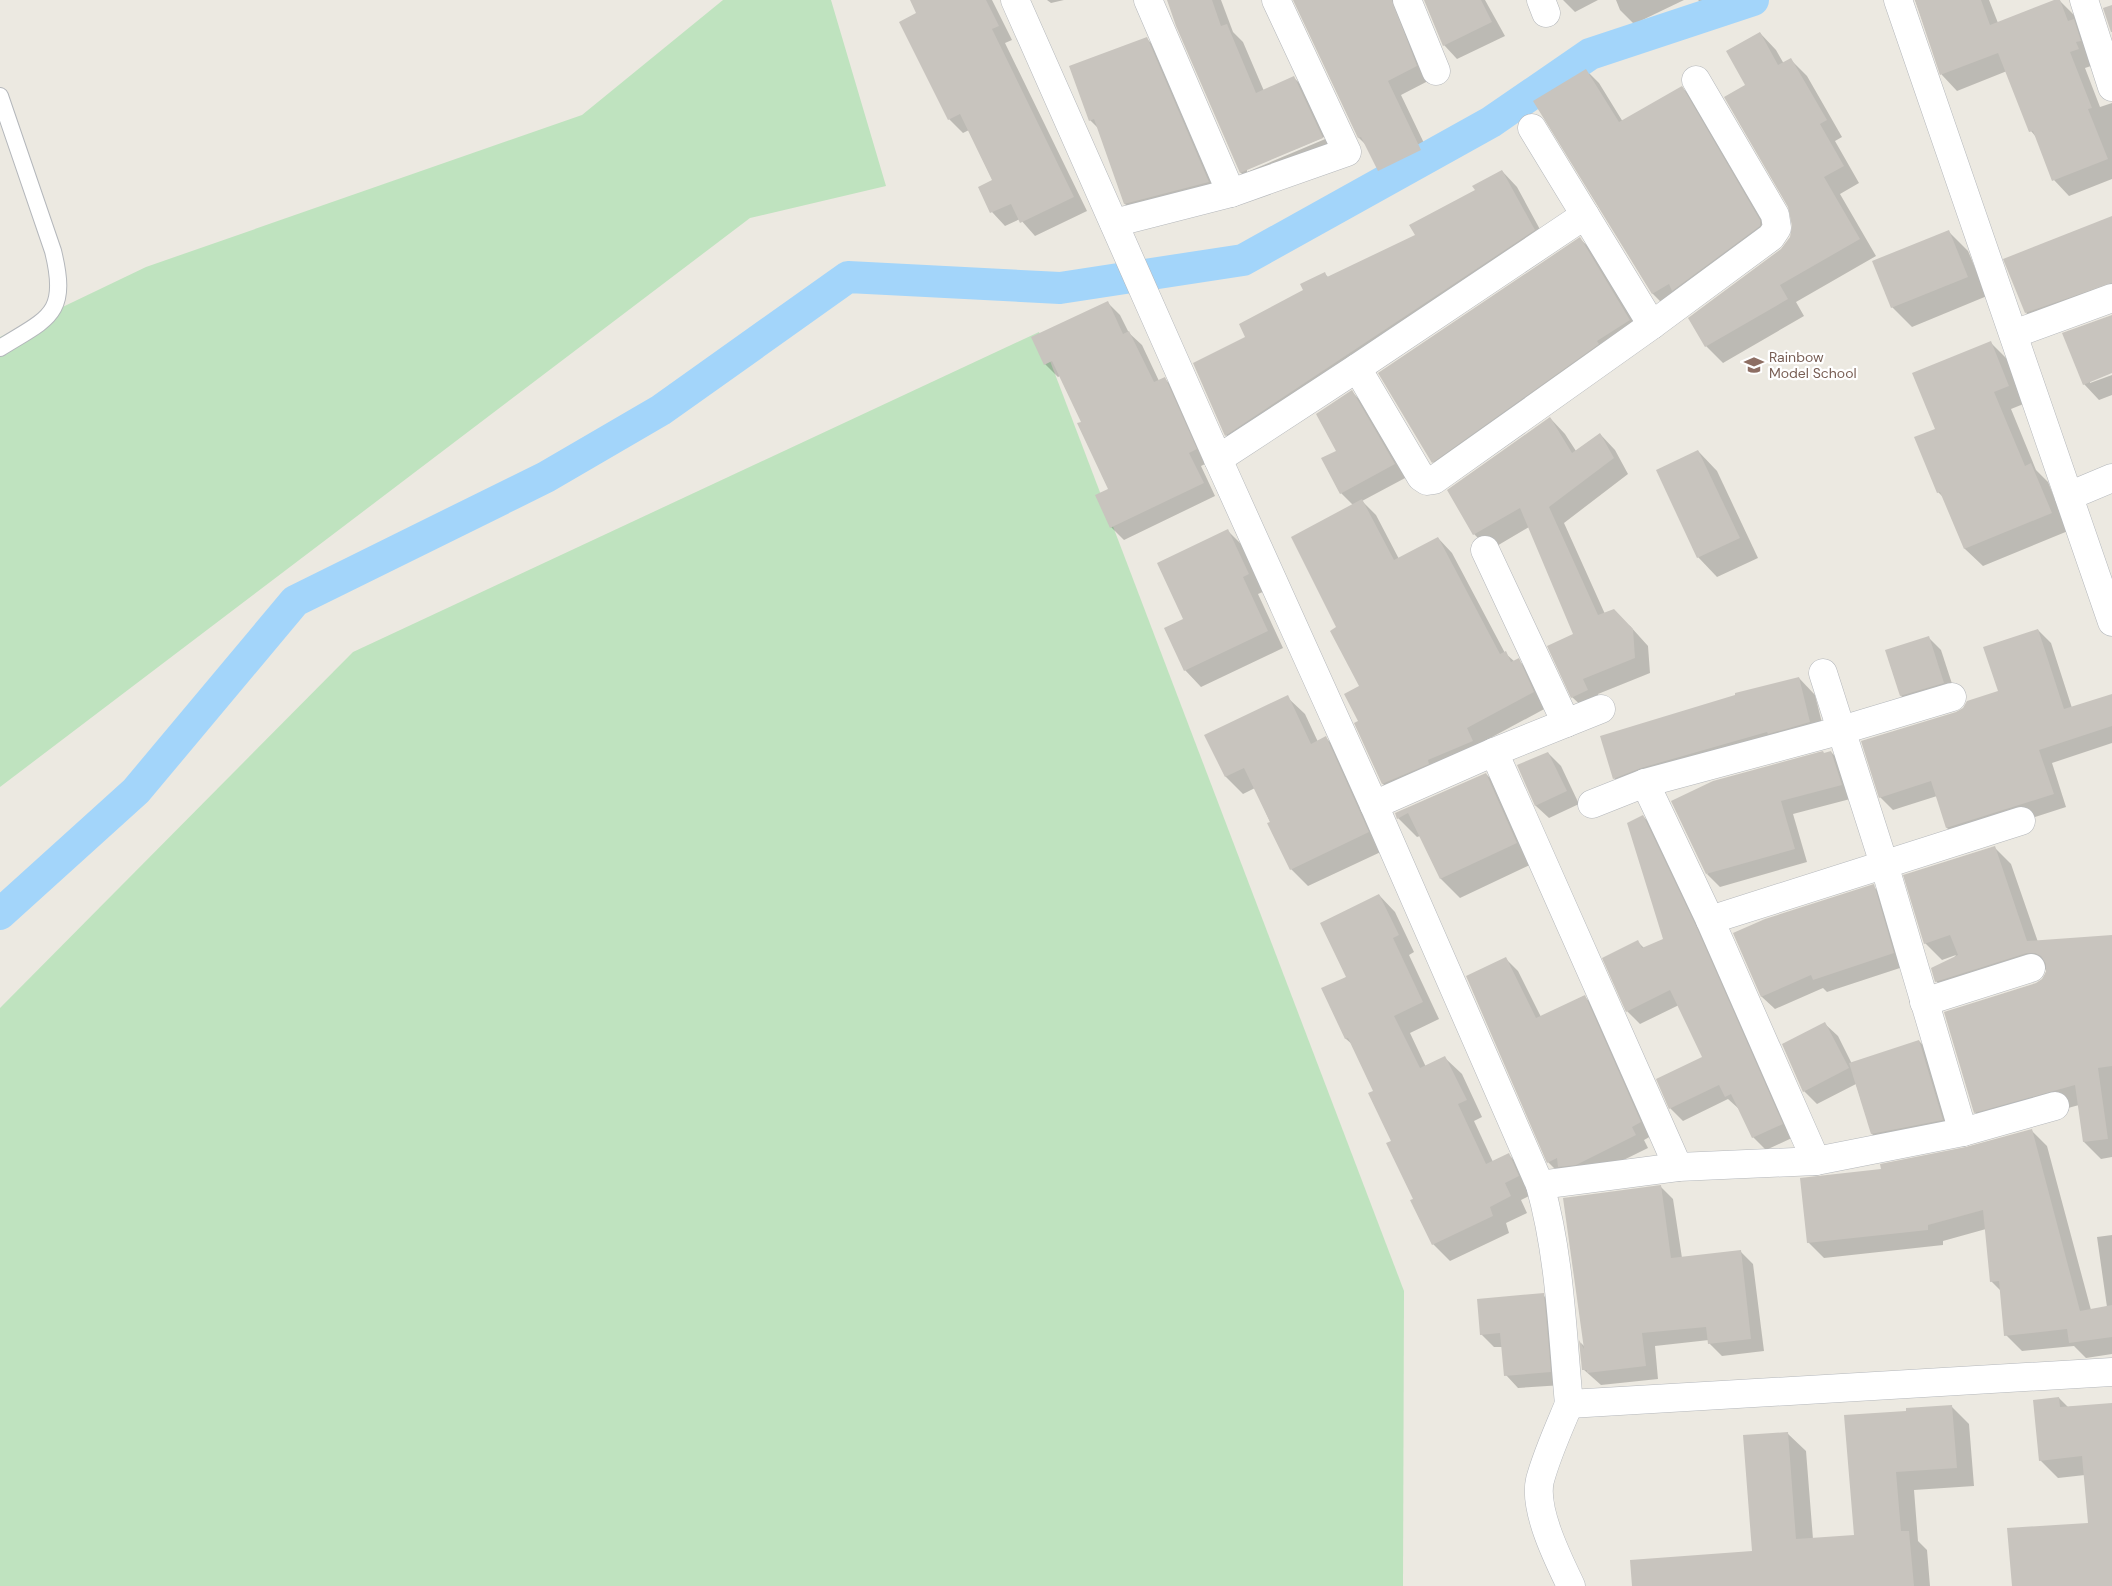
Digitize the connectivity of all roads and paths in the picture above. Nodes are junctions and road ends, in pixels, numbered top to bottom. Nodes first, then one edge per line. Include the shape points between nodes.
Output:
1 (1015, 0) edge
2 (1148, 0) edge
3 (1276, 0) edge
4 (1407, 0) edge
5 (1898, 0) edge
6 (2084, 0) edge
7 (1436, 71) dead end
8 (1696, 80) dead end
9 (2112, 87) edge
10 (0, 96) edge
11 (1532, 128) dead end
12 (1231, 193) junction
13 (1586, 215) junction
14 (1114, 223) junction
15 (2112, 298) edge
16 (1652, 325) junction
17 (2014, 334) junction
18 (0, 348) edge
19 (1357, 368) junction
20 (1218, 459) junction
21 (2112, 478) edge
22 (2068, 496) junction
23 (1485, 550) dead end
24 (2109, 605) edge
25 (1824, 673) dead end
26 (1952, 697) dead end
27 (1601, 709) dead end
28 (1566, 723) junction
29 (1842, 730) junction
30 (1494, 752) junction
31 (1645, 783) junction
32 (1592, 804) dead end
33 (1374, 805) junction
34 (2021, 821) dead end
35 (1884, 864) junction
36 (1710, 920) junction
37 (2031, 968) dead end
38 (1924, 1002) junction
39 (2056, 1106) dead end
40 (1963, 1132) junction
41 (1816, 1162) junction
42 (1678, 1168) junction
43 (1540, 1185) junction
44 (2112, 1372) edge
45 (1569, 1404) junction
46 (1570, 1586) edge

1 - 14 street
2 - 12 street
3 - 12 street via 1347,152
4 - 7 street
5 - 17 street
6 - 9 street
8 - 16 street via 1775,215 1777,228 1771,237
10 - 18 lane via 59,274 57,301 46,319
11 - 13 street
12 - 14 street
13 - 16 street
13 - 19 street
14 - 20 street
15 - 17 street
16 - 19 street via 1434,480 1420,477
17 - 22 street
19 - 20 street
20 - 33 street
21 - 22 street
22 - 24 street
23 - 28 street
25 - 29 street
26 - 29 street
27 - 28 street
28 - 30 street
29 - 31 street
29 - 35 street
30 - 33 street
30 - 42 street
31 - 32 street
31 - 36 street
33 - 43 street
34 - 35 street
35 - 36 street
35 - 38 street
36 - 41 street
37 - 38 street
38 - 40 street
39 - 40 street
40 - 41 street
41 - 42 street
42 - 43 street
43 - 45 street via 1556,1254
44 - 45 street
45 - 46 street via 1540,1481 1541,1509

